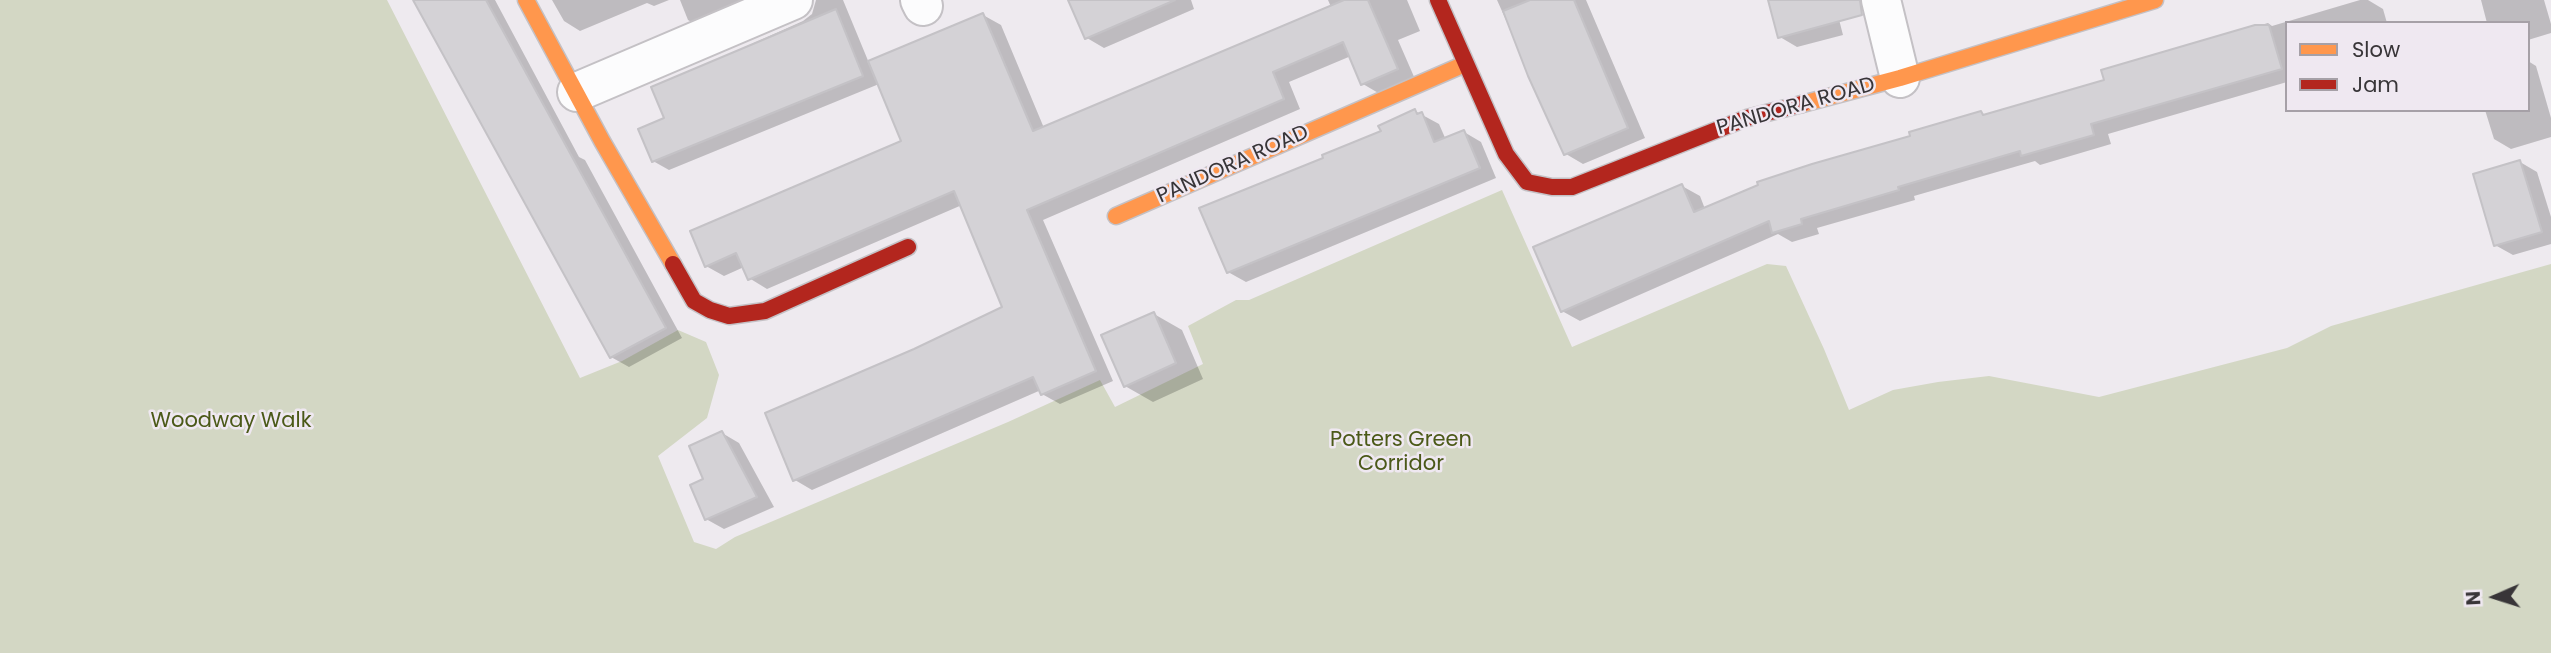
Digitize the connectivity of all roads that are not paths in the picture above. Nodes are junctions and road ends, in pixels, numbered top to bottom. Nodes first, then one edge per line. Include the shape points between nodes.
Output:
1 (526, 0) edge
2 (793, 0) edge
3 (1438, 0) edge
4 (1881, 0) edge
5 (2155, 0) edge
6 (1465, 64) junction
7 (1900, 78) junction
8 (577, 92) junction
9 (1116, 216) dead end
10 (908, 247) dead end

1 - 8 street
2 - 8 street
3 - 6 street, PANDORA ROAD
4 - 7 street
5 - 7 street, PANDORA ROAD
6 - 7 street, PANDORA ROAD via 1506,154 1527,182 1552,187 1572,187 1746,118
6 - 9 street, PANDORA ROAD
8 - 10 street via 683,284 694,300 710,310 729,316 765,311

